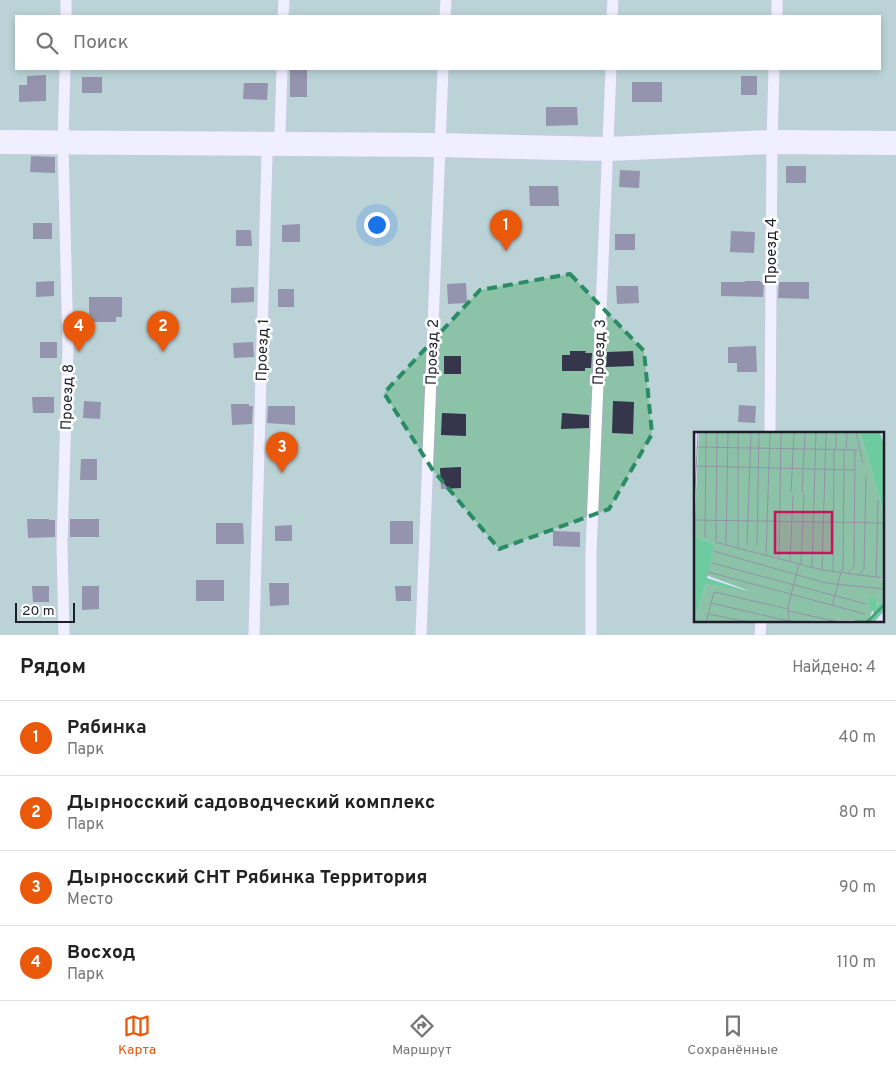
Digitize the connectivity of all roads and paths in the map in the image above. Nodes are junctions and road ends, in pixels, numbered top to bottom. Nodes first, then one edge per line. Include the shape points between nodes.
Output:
1 (66, 0) edge
2 (284, 0) edge
3 (446, 0) edge
4 (613, 0) edge
5 (777, 0) edge
6 (66, 15) edge
7 (283, 15) edge
8 (445, 15) edge
9 (612, 15) edge
10 (777, 15) edge
11 (65, 70) edge
12 (282, 70) edge
13 (443, 70) edge
14 (610, 70) edge
15 (774, 70) edge
16 (0, 142) edge
17 (772, 142) junction
18 (63, 143) junction
19 (274, 144) junction
20 (896, 144) edge
21 (439, 145) junction
22 (608, 148) junction
23 (770, 432) edge
24 (761, 622) edge
25 (64, 635) edge
26 (254, 635) edge
27 (421, 635) edge
28 (591, 635) edge
29 (760, 635) edge

1 - 6 lane
2 - 7 lane
3 - 8 lane
4 - 9 lane
5 - 10 lane
11 - 18 lane, Проезд 8
12 - 19 lane, Проезд 1 via 280,135
13 - 21 lane, Проезд 2
14 - 22 lane, Проезд 3
15 - 17 lane, Проезд 4
16 - 18 street
17 - 20 street
17 - 22 street
17 - 23 lane, Проезд 4
18 - 19 street
18 - 25 lane, Проезд 8 via 68,347 62,544
19 - 21 street
19 - 26 lane, Проезд 1 via 267,154
21 - 22 street
21 - 27 lane, Проезд 2
22 - 28 lane, Проезд 3
24 - 29 lane

